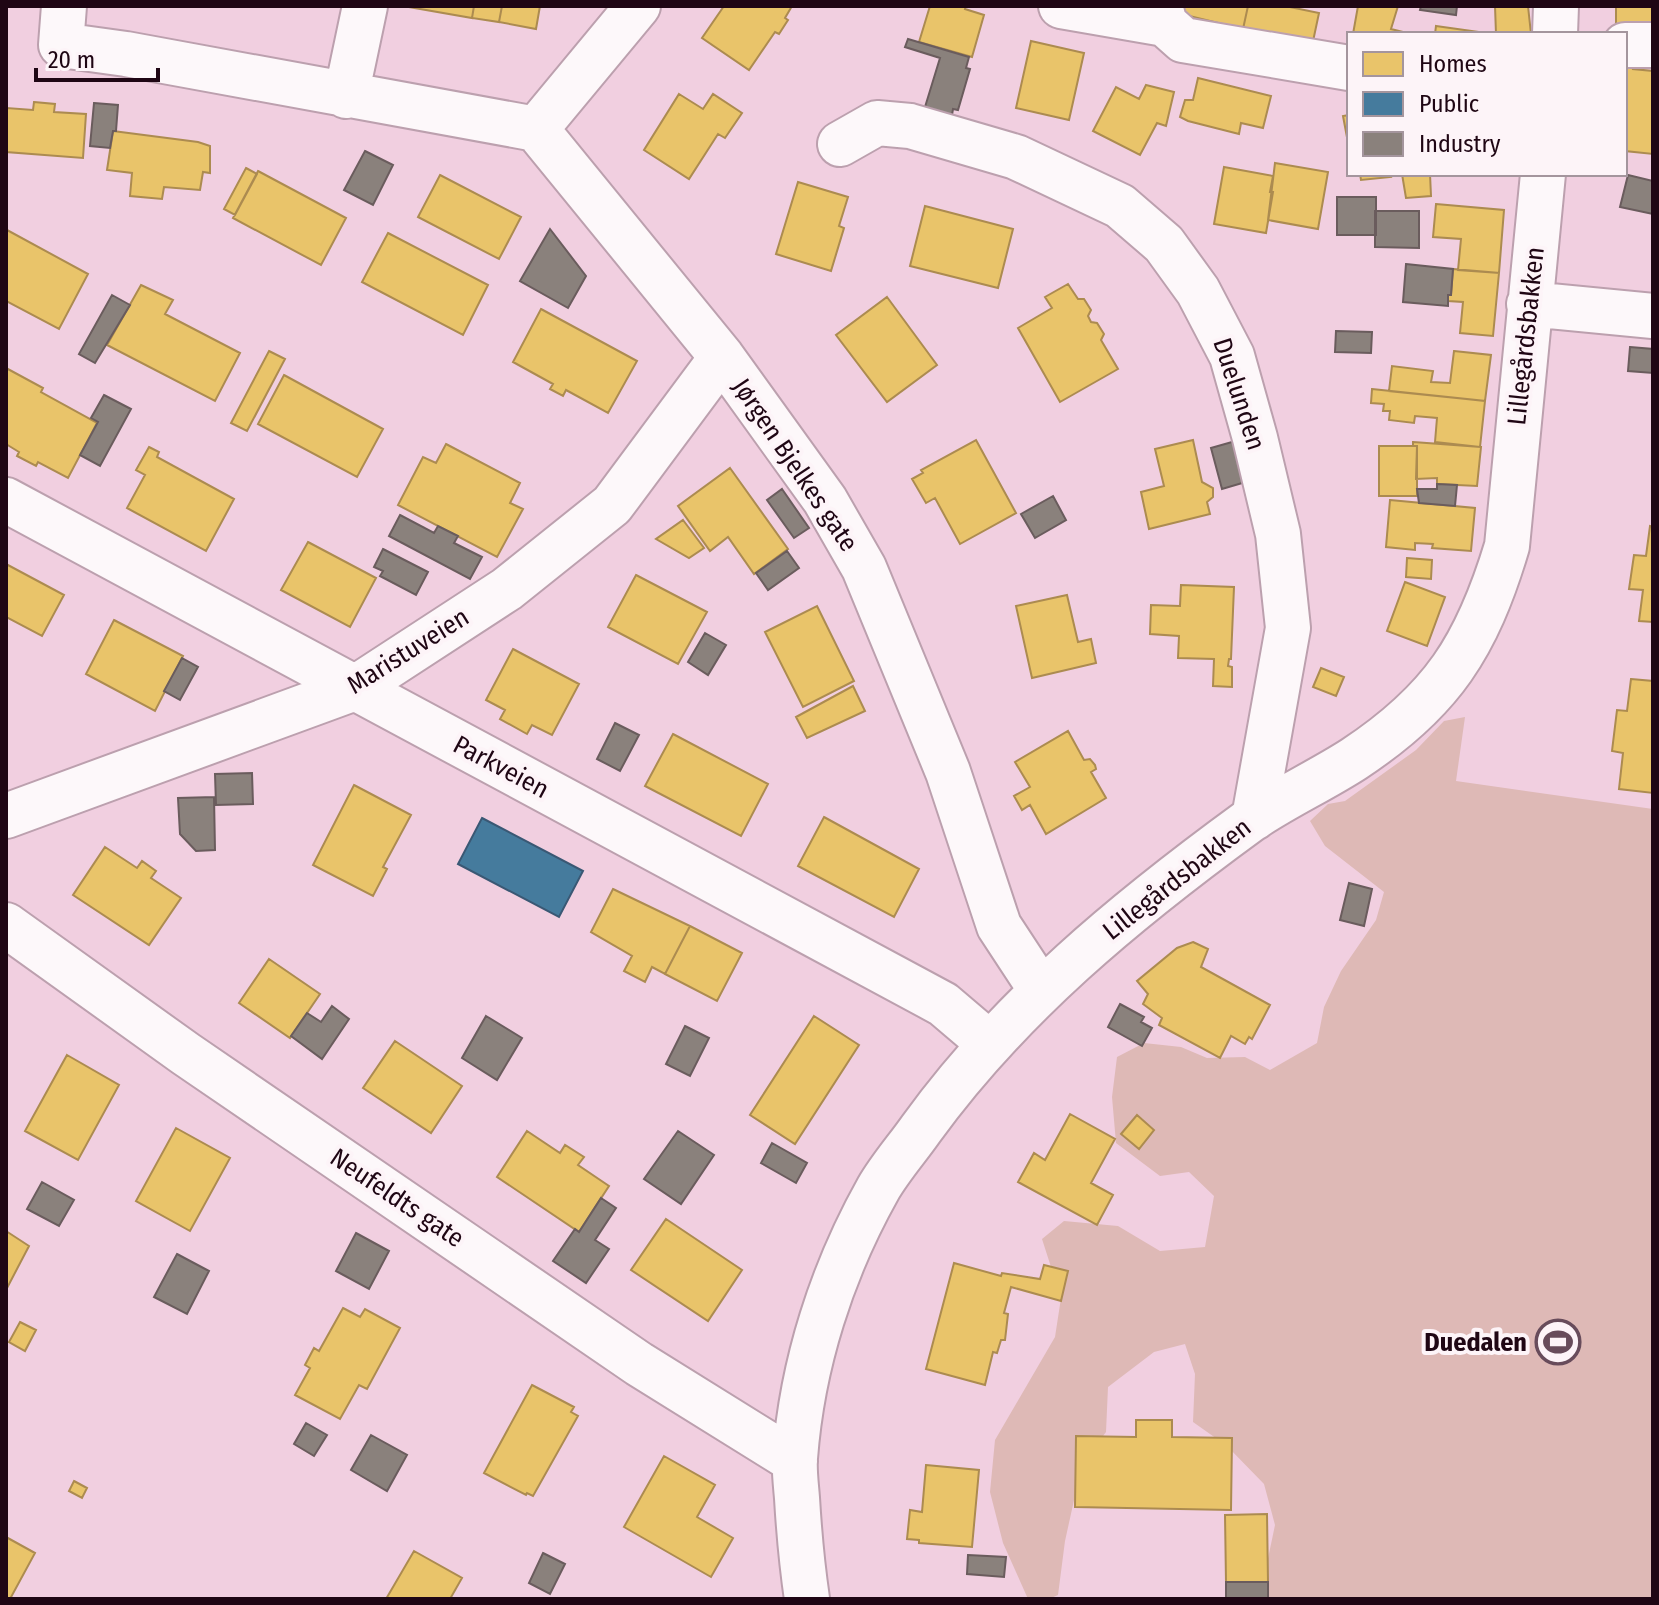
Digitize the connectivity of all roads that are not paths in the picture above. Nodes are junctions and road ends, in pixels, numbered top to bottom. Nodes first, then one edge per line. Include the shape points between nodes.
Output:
1 (64, 6) edge
2 (365, 6) edge
3 (638, 6) edge
4 (1061, 6) edge
5 (1556, 6) edge
6 (1163, 15) edge
7 (1555, 32) edge
8 (1627, 45) edge
9 (1653, 45) edge
10 (1347, 68) edge
11 (346, 96) junction
12 (536, 129) junction
13 (840, 144) dead end
14 (1543, 176) edge
15 (1529, 304) junction
16 (1653, 316) edge
17 (722, 357) junction
18 (6, 500) edge
19 (355, 688) junction
20 (6, 816) edge
21 (1254, 818) junction
22 (6, 925) edge
23 (1041, 990) junction
24 (990, 1044) junction
25 (795, 1461) junction
26 (807, 1599) edge

1 - 11 street via 61,45
2 - 11 street
3 - 12 street
4 - 6 street
5 - 7 street
6 - 10 street via 1183,40
8 - 9 street
11 - 12 street
12 - 17 street, Jørgen Bjelkes gate
13 - 21 street, Duelunden via 877,123 910,126 1016,157 1120,206 1164,244 1198,291 1232,356 1255,438 1278,534 1288,628
14 - 15 street, Lillegårdsbakken
15 - 16 street
15 - 21 street, Lillegårdsbakken via 1507,546 1477,631 1419,710 1355,759
17 - 19 street, Maristuveien via 612,505 507,589
17 - 23 street, Jørgen Bjelkes gate via 825,500 864,568 948,772 999,926
18 - 19 street, Parkveien
19 - 20 street, Maristuveien
19 - 24 street, Parkveien via 943,1004
21 - 23 street, Lillegårdsbakken via 1156,891
22 - 25 street, Neufeldts gate via 639,1364
23 - 24 street, Lillegårdsbakken
24 - 25 street, Lillegårdsbakken via 879,1187 835,1276 806,1377
25 - 26 street, Lillegårdsbakken

